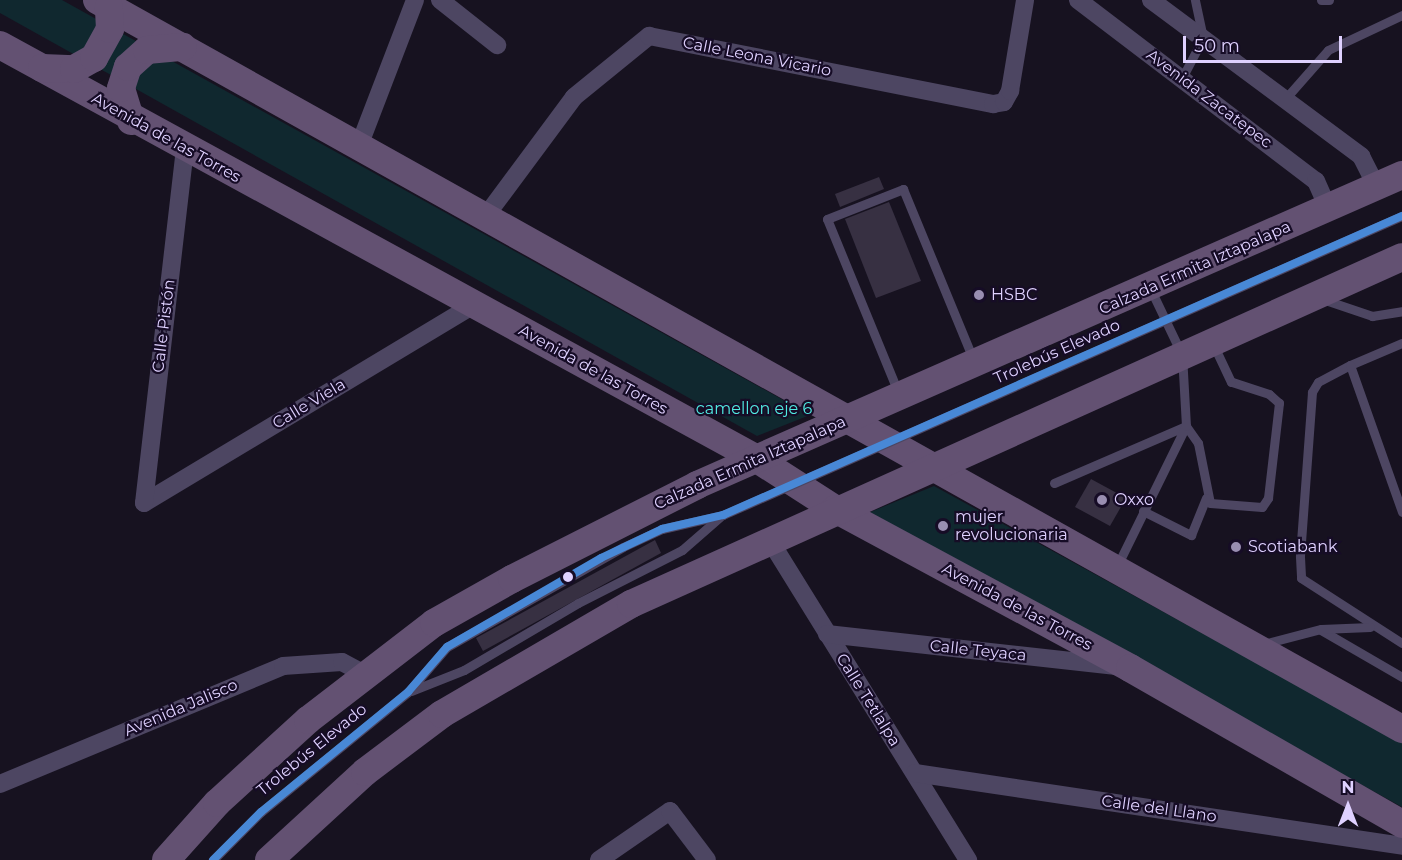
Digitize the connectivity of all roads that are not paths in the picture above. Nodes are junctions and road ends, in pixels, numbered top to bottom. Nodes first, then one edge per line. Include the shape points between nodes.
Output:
1 (415, 0) edge
2 (440, 0) edge
3 (1025, 0) edge
4 (1078, 0) edge
5 (1151, 0) edge
6 (1195, 0) edge
7 (1321, 0) edge
8 (1329, 0) edge
9 (103, 3) edge
10 (1402, 15) edge
11 (1203, 38) junction
12 (0, 45) edge
13 (497, 45) dead end
14 (183, 47) junction
15 (40, 67) junction
16 (1182, 78) junction
17 (1285, 99) junction
18 (131, 121) junction
19 (359, 146) junction
20 (185, 149) junction
21 (1402, 175) edge
22 (1376, 186) junction
23 (1328, 208) junction
24 (1402, 216) edge
25 (485, 217) junction
26 (1402, 257) edge
27 (1150, 288) junction
28 (1314, 296) junction
29 (474, 304) junction
30 (1402, 311) edge
31 (1212, 342) junction
32 (1402, 344) edge
33 (1182, 355) junction
34 (1350, 365) junction
35 (976, 366) junction
36 (900, 398) junction
37 (850, 420) junction
38 (1186, 426) junction
39 (758, 459) junction
40 (929, 468) junction
41 (1054, 483) dead end
42 (1398, 487) edge
43 (1206, 498) junction
44 (144, 503) joint
45 (835, 509) junction
46 (1143, 510) junction
47 (1402, 512) edge
48 (723, 515) junction
49 (770, 539) junction
50 (1116, 567) junction
51 (1370, 627) junction
52 (1321, 629) junction
53 (827, 634) junction
54 (1402, 643) edge
55 (1255, 646) junction
56 (1130, 668) junction
57 (365, 674) junction
58 (1402, 677) edge
59 (408, 692) junction
60 (1402, 729) edge
61 (915, 773) junction
62 (0, 784) edge
63 (1402, 824) edge
64 (1402, 846) edge
65 (166, 860) edge
66 (213, 860) edge
67 (268, 860) edge
68 (599, 860) edge
69 (707, 860) edge
70 (968, 860) edge

1 - 19 street
2 - 13 street
3 - 25 street, Calle Leona Vicario via 1010,91 1004,102 993,104 649,36 574,97
4 - 16 street, Avenida Zacatepec
5 - 11 street
6 - 11 lane
7 - 8 lane
9 - 14 main road
9 - 15 main road via 110,29 94,58 74,69
10 - 17 lane via 1328,50
11 - 16 lane
11 - 17 street
12 - 15 main road, Avenida de las Torres
14 - 18 main road via 147,50 128,67 121,88
14 - 19 main road
15 - 18 main road, Avenida de las Torres
16 - 23 street, Avenida Zacatepec via 1316,181
17 - 22 street via 1361,156
18 - 20 main road, Avenida de las Torres
19 - 25 main road
20 - 29 main road, Avenida de las Torres
20 - 44 street, Calle Pistón
21 - 22 main road, Calzada Ermita Iztapalapa
22 - 23 main road, Calzada Ermita Iztapalapa
23 - 27 main road, Calzada Ermita Iztapalapa
24 - 48 lane, Trolebús Elevado, bridge
25 - 37 main road
26 - 28 main road
27 - 33 lane
27 - 35 main road, Calzada Ermita Iztapalapa
28 - 30 lane via 1372,316
28 - 31 main road
29 - 39 main road, Avenida de las Torres
29 - 44 street, Calle Viela
31 - 33 main road
31 - 43 lane via 1232,382 1269,394 1279,404 1268,498 1262,507 1210,503
32 - 34 lane
33 - 38 lane
33 - 40 main road
34 - 42 lane
34 - 51 lane via 1318,382 1312,392 1301,578
35 - 36 main road, Calzada Ermita Iztapalapa
35 - 36 lane via 903,189 827,219
36 - 37 main road, Calzada Ermita Iztapalapa
37 - 39 main road, Calzada Ermita Iztapalapa
37 - 40 main road
38 - 41 lane
38 - 43 lane via 1198,444
38 - 46 lane
39 - 45 main road, Avenida de las Torres
39 - 57 main road, Calzada Ermita Iztapalapa via 660,502 512,579 434,623
40 - 45 main road
40 - 50 main road
42 - 47 lane
43 - 46 lane via 1191,535
45 - 49 main road
45 - 56 main road, Avenida de las Torres
46 - 50 lane
48 - 59 lane, Trolebús Elevado via 682,550 597,592 464,670
48 - 59 lane, Trolebús Elevado via 662,529 559,581 447,647
49 - 53 street, Calle Tetlalpa
49 - 67 main road via 631,604 442,714 365,772
50 - 55 main road
51 - 52 lane
51 - 54 lane
52 - 55 lane
52 - 58 lane
53 - 56 street, Calle Teyaca
53 - 61 street, Calle Tetlalpa
55 - 60 main road
56 - 63 main road, Avenida de las Torres
57 - 62 street, Avenida Jalisco via 342,662 283,666
57 - 65 main road, Calzada Ermita Iztapalapa via 217,803
59 - 66 lane, Trolebús Elevado via 261,812
61 - 64 street, Calle del Llano
61 - 70 street, Calle Tetlalpa
68 - 69 street via 670,811

